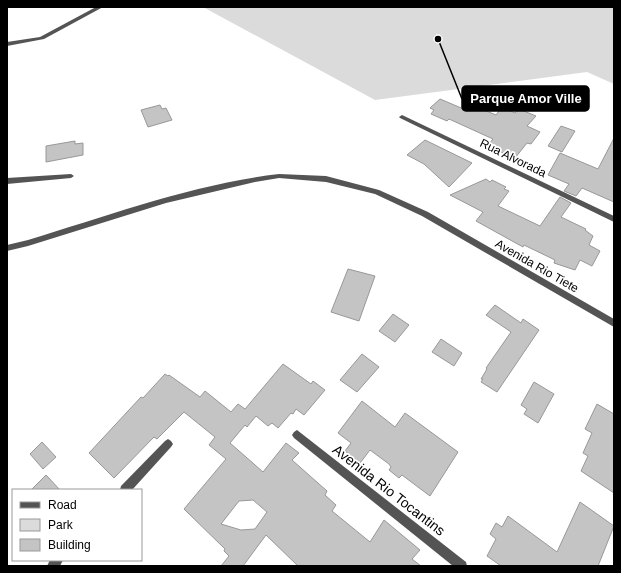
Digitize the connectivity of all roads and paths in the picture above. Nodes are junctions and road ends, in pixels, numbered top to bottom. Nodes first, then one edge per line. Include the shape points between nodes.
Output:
1 (100, 7) edge
2 (7, 44) edge
3 (402, 117) dead end
4 (71, 176) dead end
5 (7, 181) edge
6 (614, 219) edge
7 (7, 248) edge
8 (614, 324) edge
9 (297, 435) dead end
10 (168, 444) dead end
11 (125, 489) edge
12 (462, 566) edge

1 - 2 street via 42,38
3 - 6 street, Rua Alvorada
4 - 5 street
7 - 8 street, Avenida Rio Tiete via 166,200 255,179 279,176 326,180 376,192 425,214
9 - 12 street, Avenida Rio Tocantins
10 - 11 street

